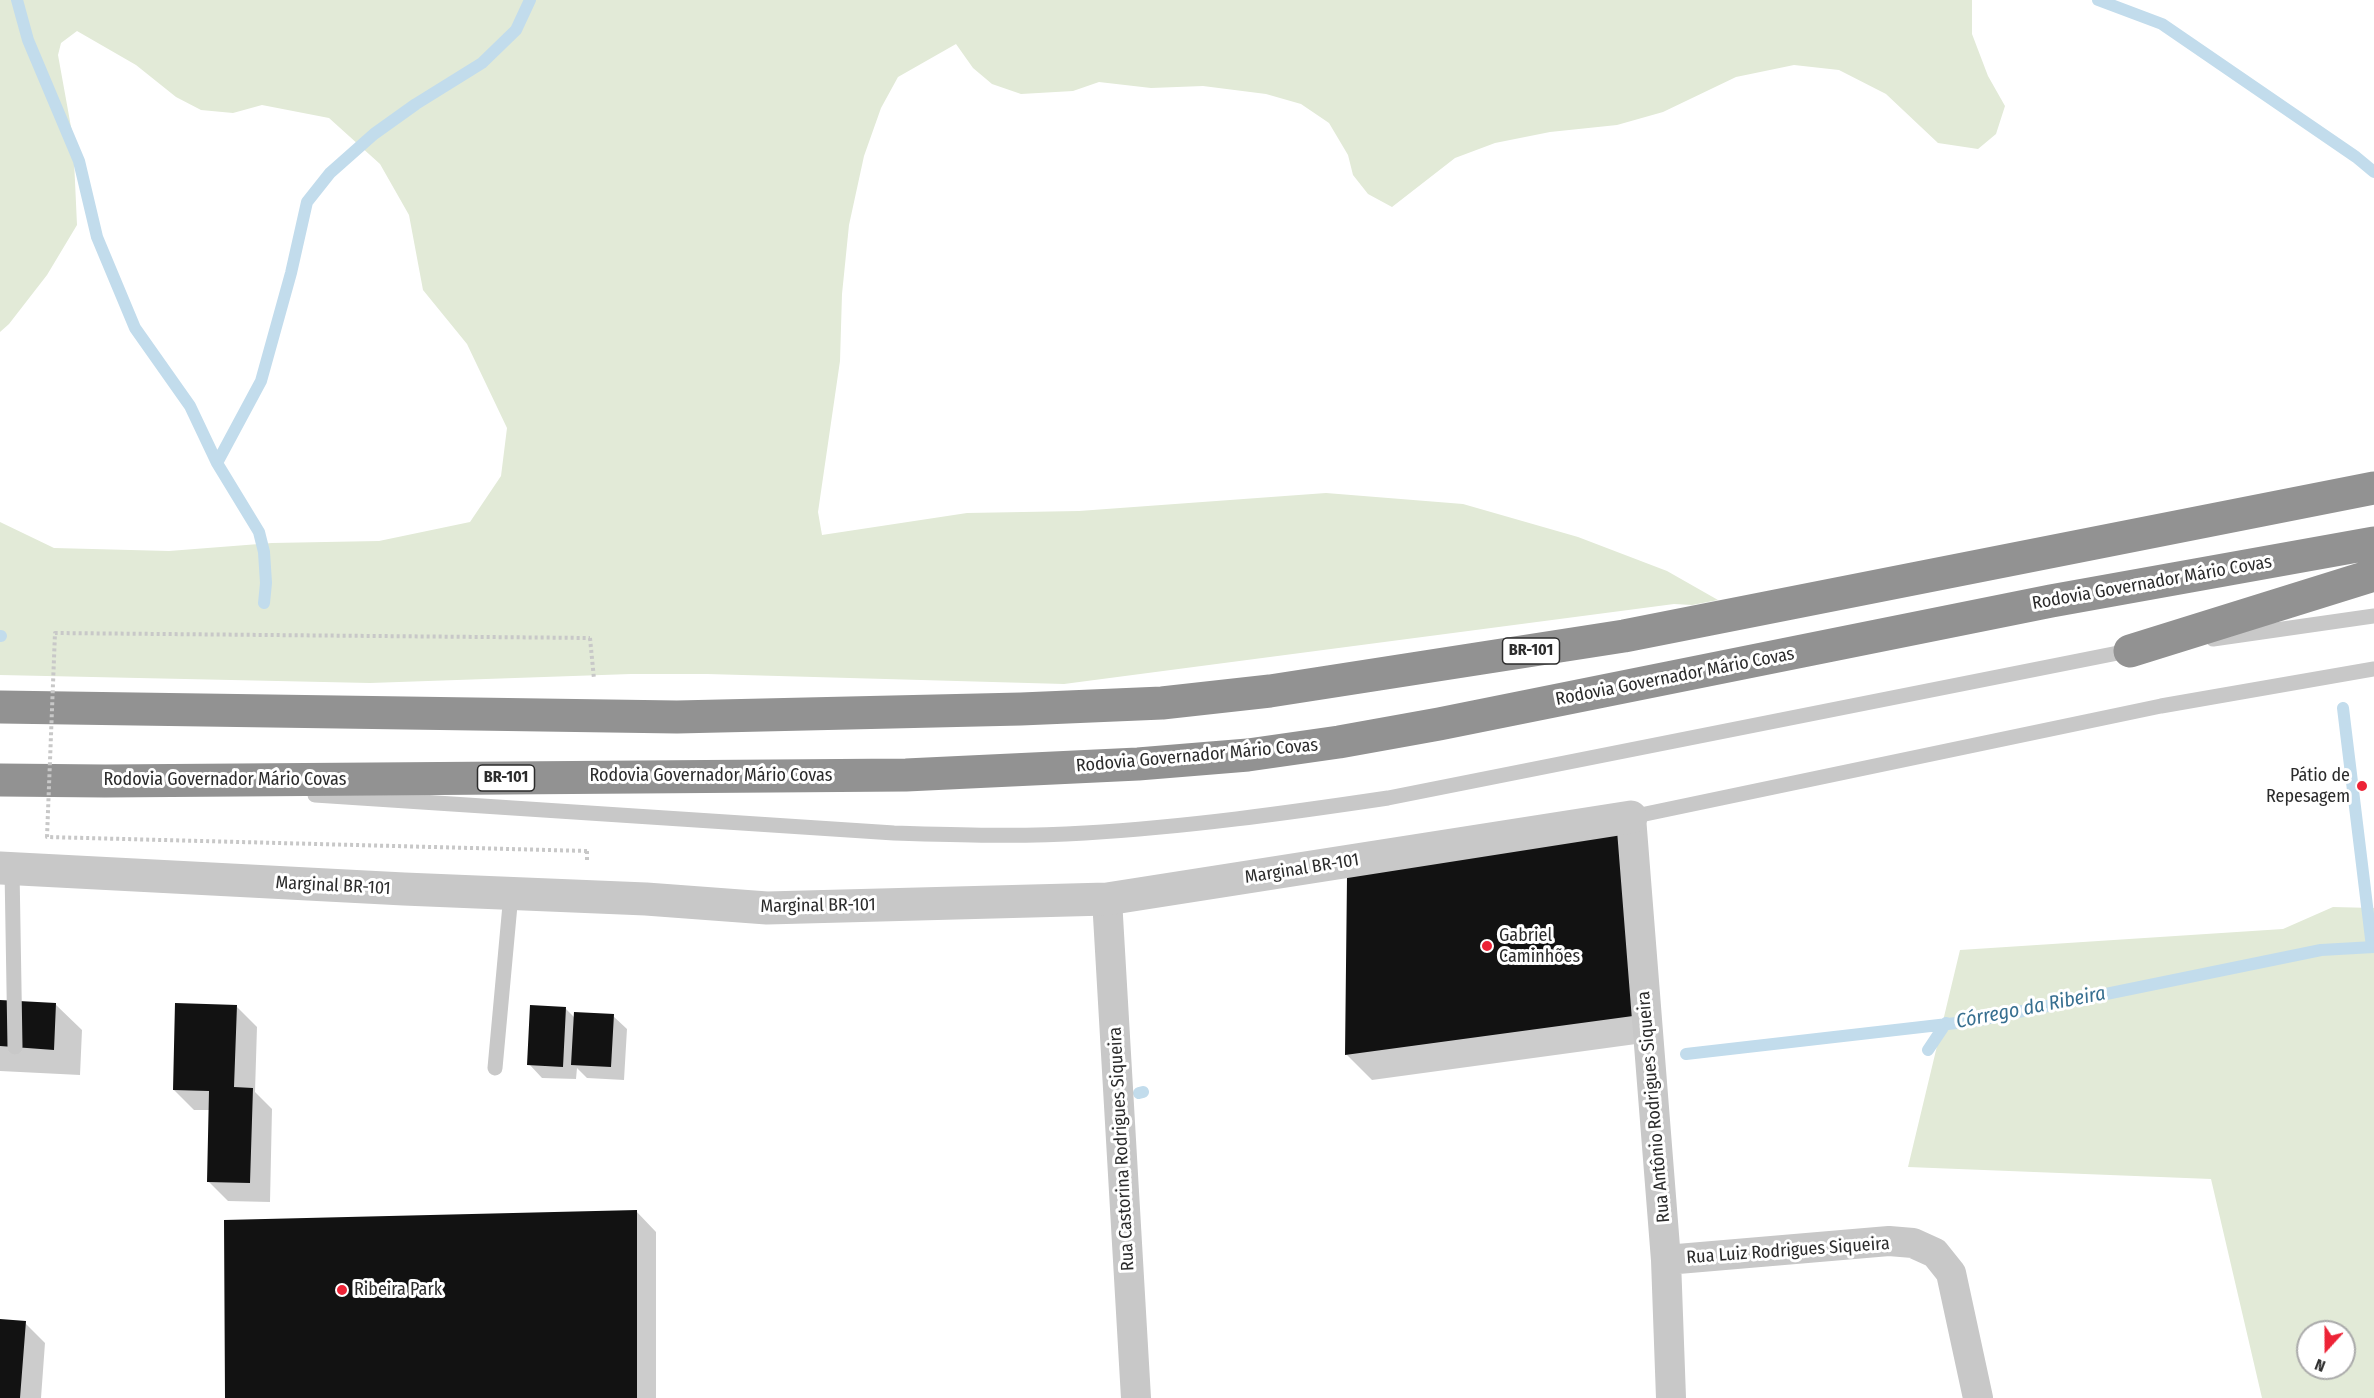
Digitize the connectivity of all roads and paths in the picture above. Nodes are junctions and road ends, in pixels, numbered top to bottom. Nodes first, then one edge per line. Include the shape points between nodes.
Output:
1 (2374, 488) edge
2 (2374, 543) edge
3 (2374, 575) edge
4 (2374, 616) edge
5 (590, 638) dead end
6 (2130, 651) junction
7 (2374, 669) edge
8 (0, 707) edge
9 (0, 780) edge
10 (105, 781) junction
11 (1631, 817) junction
12 (587, 851) dead end
13 (6, 868) edge
14 (511, 894) junction
15 (1107, 899) junction
16 (15, 1047) dead end
17 (495, 1068) dead end
18 (1666, 1260) junction
19 (1136, 1398) edge
20 (1671, 1398) edge
21 (1978, 1398) edge

1 - 8 highway, BR-101 via 1624,636 1270,692 1162,703 677,717
2 - 10 highway, Rodovia Governador Mário Covas / BR-101 via 2051,601 1428,726 1248,755 906,775
3 - 6 highway
4 - 6 lane
5 - 12 path, bridge via 55,633 47,837
6 - 10 lane via 1388,798 1187,825 1083,833 894,833
7 - 11 lane via 2161,706
9 - 10 highway, Rodovia Governador Mário Covas / BR-101
11 - 15 street, Marginal BR-101
11 - 18 street, Rua Antônio Rodrigues Siqueira
13 - 14 street, Marginal BR-101
13 - 16 lane
14 - 15 street, Marginal BR-101 via 766,908
14 - 17 lane
15 - 19 street, Rua Castorina Rodrigues Siqueira
18 - 20 street, Rua Antônio Rodrigues Siqueira
18 - 21 street, Rua Luiz Rodrigues Siqueira via 1913,1242 1935,1253 1951,1273

